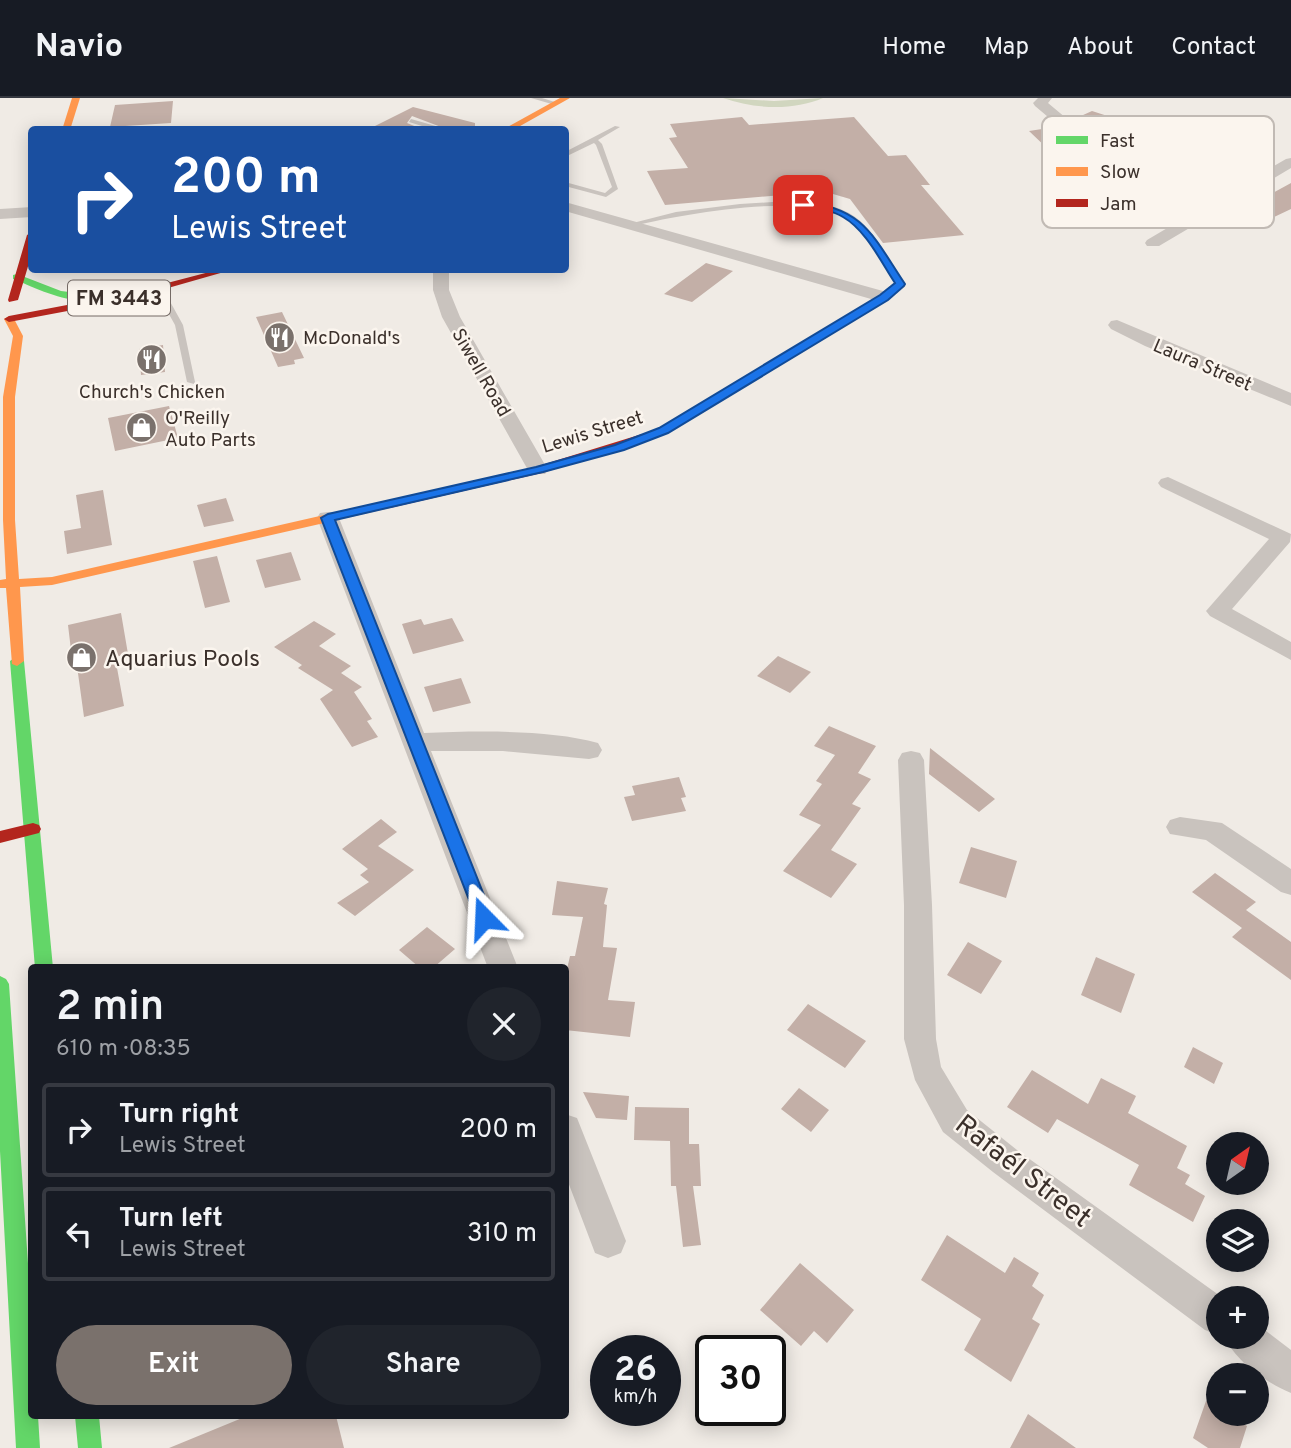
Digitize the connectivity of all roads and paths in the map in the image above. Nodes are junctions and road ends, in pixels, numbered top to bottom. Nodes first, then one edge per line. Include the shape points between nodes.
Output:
1 (76, 98) edge
2 (534, 98) edge
3 (1045, 98) edge
4 (561, 101) edge
5 (1055, 116) edge
6 (411, 121) dead end
7 (67, 126) edge
8 (429, 126) edge
9 (514, 126) edge
10 (617, 127) dead end
11 (594, 140) junction
12 (569, 153) edge
13 (1291, 163) edge
14 (1274, 173) edge
15 (569, 185) edge
16 (569, 207) edge
17 (28, 212) edge
18 (0, 214) edge
19 (629, 225) junction
20 (1179, 228) edge
21 (1153, 243) dead end
22 (28, 246) edge
23 (215, 273) edge
24 (441, 273) edge
25 (17, 277) junction
26 (159, 289) junction
27 (126, 297) junction
28 (884, 297) junction
29 (4, 323) edge
30 (1117, 325) dead end
31 (191, 382) dead end
32 (1291, 400) edge
33 (538, 470) junction
34 (1168, 483) dead end
35 (328, 518) junction
36 (6, 583) edge
37 (1291, 652) edge
38 (417, 743) junction
39 (589, 750) dead end
40 (911, 760) dead end
41 (1180, 827) dead end
42 (33, 830) junction
43 (0, 837) edge
44 (1291, 884) edge
45 (44, 964) edge
46 (501, 964) edge
47 (0, 984) edge
48 (569, 1139) edge
49 (608, 1241) dead end
50 (1206, 1308) edge
51 (1259, 1349) edge
52 (1291, 1374) edge
53 (87, 1419) edge
54 (28, 1448) edge
55 (90, 1448) edge

1 - 7 main road
2 - 4 lane
3 - 5 street via 1040,103
4 - 9 main road
6 - 8 lane
10 - 11 lane
11 - 12 lane
11 - 15 lane via 616,188 606,195
13 - 14 street
16 - 19 street
17 - 18 street
19 - 28 street
19 - 28 lane via 668,215 786,204 820,206 847,215 867,234 900,284
20 - 21 street
22 - 25 main road
23 - 26 main road, FM 3443
24 - 33 street, Siwell Road via 450,317
25 - 27 main road via 59,295
25 - 29 main road
26 - 27 main road, FM 3443
26 - 31 lane via 179,325
27 - 29 main road, FM 3443
28 - 33 main road, Lewis Street via 664,430
29 - 36 main road via 18,336 9,397
30 - 32 street, Laura Street
33 - 35 main road, Lewis Street
34 - 37 street via 1282,537 1218,611
35 - 36 main road, Lewis Street via 52,581
35 - 38 street
36 - 42 main road
38 - 39 street via 480,741
38 - 46 street
40 - 50 street, Rafaél Street via 920,1040 926,1070 955,1121
41 - 44 street via 1212,831
42 - 43 main road
42 - 45 main road
47 - 54 main road
48 - 49 street
51 - 52 street
53 - 55 main road

